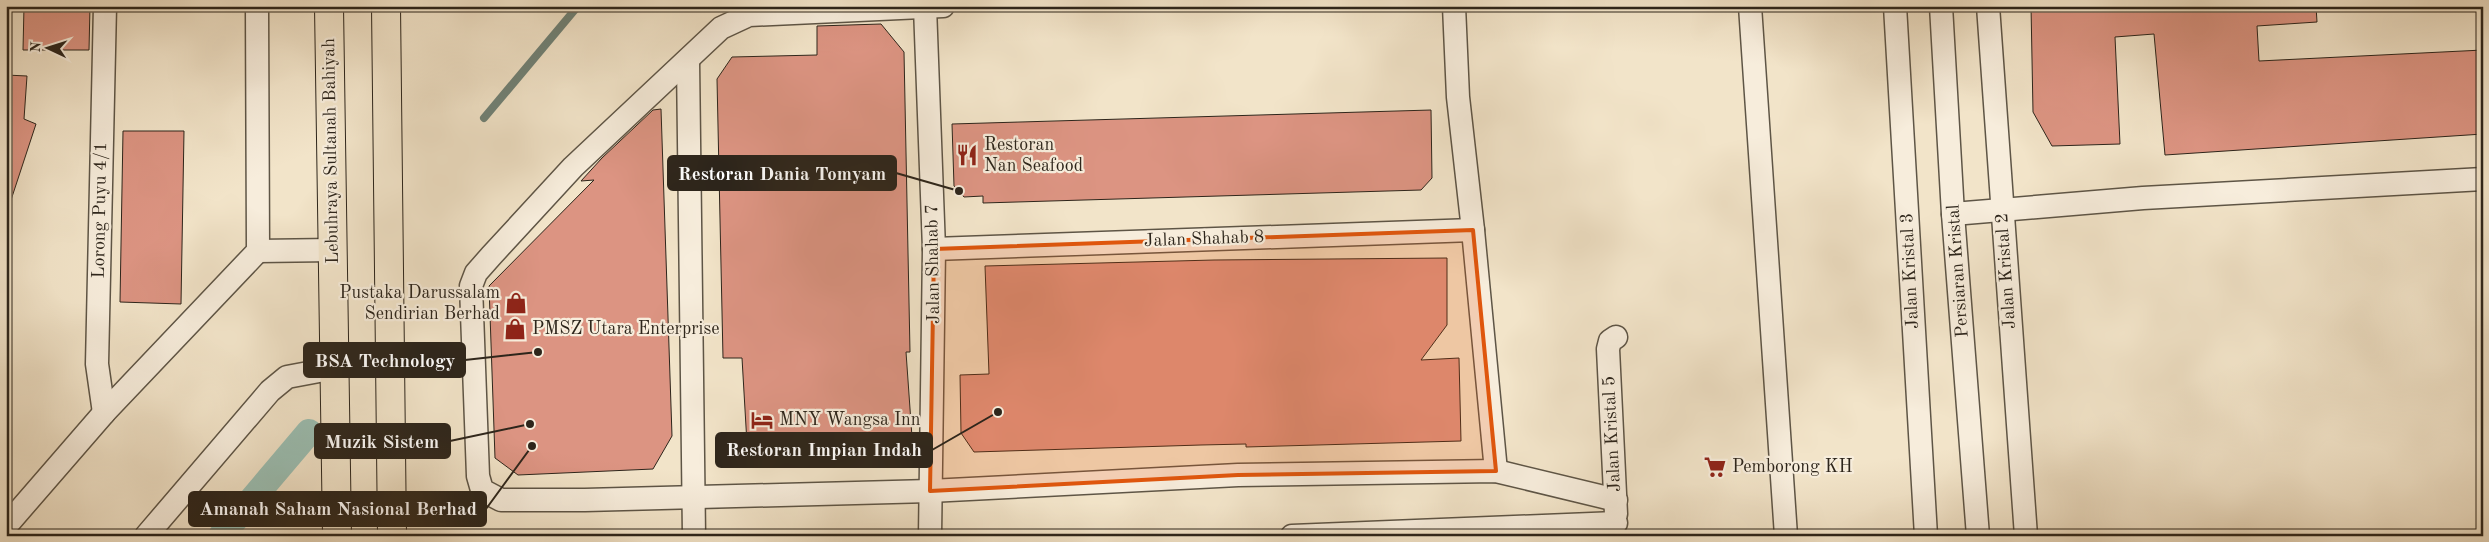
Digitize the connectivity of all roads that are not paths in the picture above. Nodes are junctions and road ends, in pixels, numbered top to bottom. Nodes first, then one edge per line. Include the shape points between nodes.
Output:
1 (105, 6) edge
2 (257, 6) edge
3 (329, 6) edge
4 (386, 6) edge
5 (1454, 6) edge
6 (1750, 6) edge
7 (1895, 6) edge
8 (1941, 6) edge
9 (1988, 6) edge
10 (934, 7) edge
11 (688, 61) junction
12 (2483, 179) edge
13 (2002, 210) junction
14 (1953, 214) junction
15 (1474, 230) junction
16 (934, 249) junction
17 (333, 250) junction
18 (258, 251) junction
19 (1616, 337) dead end
20 (335, 368) junction
21 (104, 413) junction
22 (1496, 471) junction
23 (930, 491) junction
24 (695, 496) junction
25 (1616, 500) junction
26 (6, 526) edge
27 (1616, 530) edge
28 (1360, 534) edge
29 (146, 536) edge
30 (337, 536) edge
31 (392, 536) edge
32 (694, 536) edge
33 (930, 536) edge
34 (1292, 536) edge
35 (1299, 536) edge
36 (1786, 536) edge
37 (1926, 536) edge
38 (1978, 536) edge
39 (2026, 536) edge

1 - 21 street, Lorong Puyu 4/1 via 97,364
2 - 18 street
3 - 17 main road, Lebuhraya Sultanah Bahiyah
4 - 31 main road
5 - 15 street via 1458,97
6 - 36 street
7 - 37 street, Jalan Kristal 3
8 - 14 street, Persiaran Kristal
9 - 13 street, Jalan Kristal 2
10 - 11 street via 749,15 721,28
10 - 16 street, Jalan Shahab 7
11 - 24 street
11 - 24 street via 573,167 476,273 471,286 478,476 482,490 501,500
12 - 13 street via 2143,198
13 - 14 street
13 - 39 street, Jalan Kristal 2
14 - 38 street, Persiaran Kristal
15 - 16 street, Jalan Shahab 8
15 - 22 street
16 - 23 street, Jalan Shahab 7
17 - 18 street
17 - 20 main road, Lebuhraya Sultanah Bahiyah
18 - 21 street
19 - 25 street, Jalan Kristal 5 via 1610,341 1608,349
20 - 29 street via 288,377 270,391
20 - 30 main road, Lebuhraya Sultanah Bahiyah
21 - 26 street
22 - 23 street via 1238,475
22 - 25 street
23 - 24 street
23 - 33 street, Jalan Shahab 7
24 - 32 street
25 - 27 street, Jalan Kristal 5
27 - 28 street
28 - 35 street
34 - 35 street

